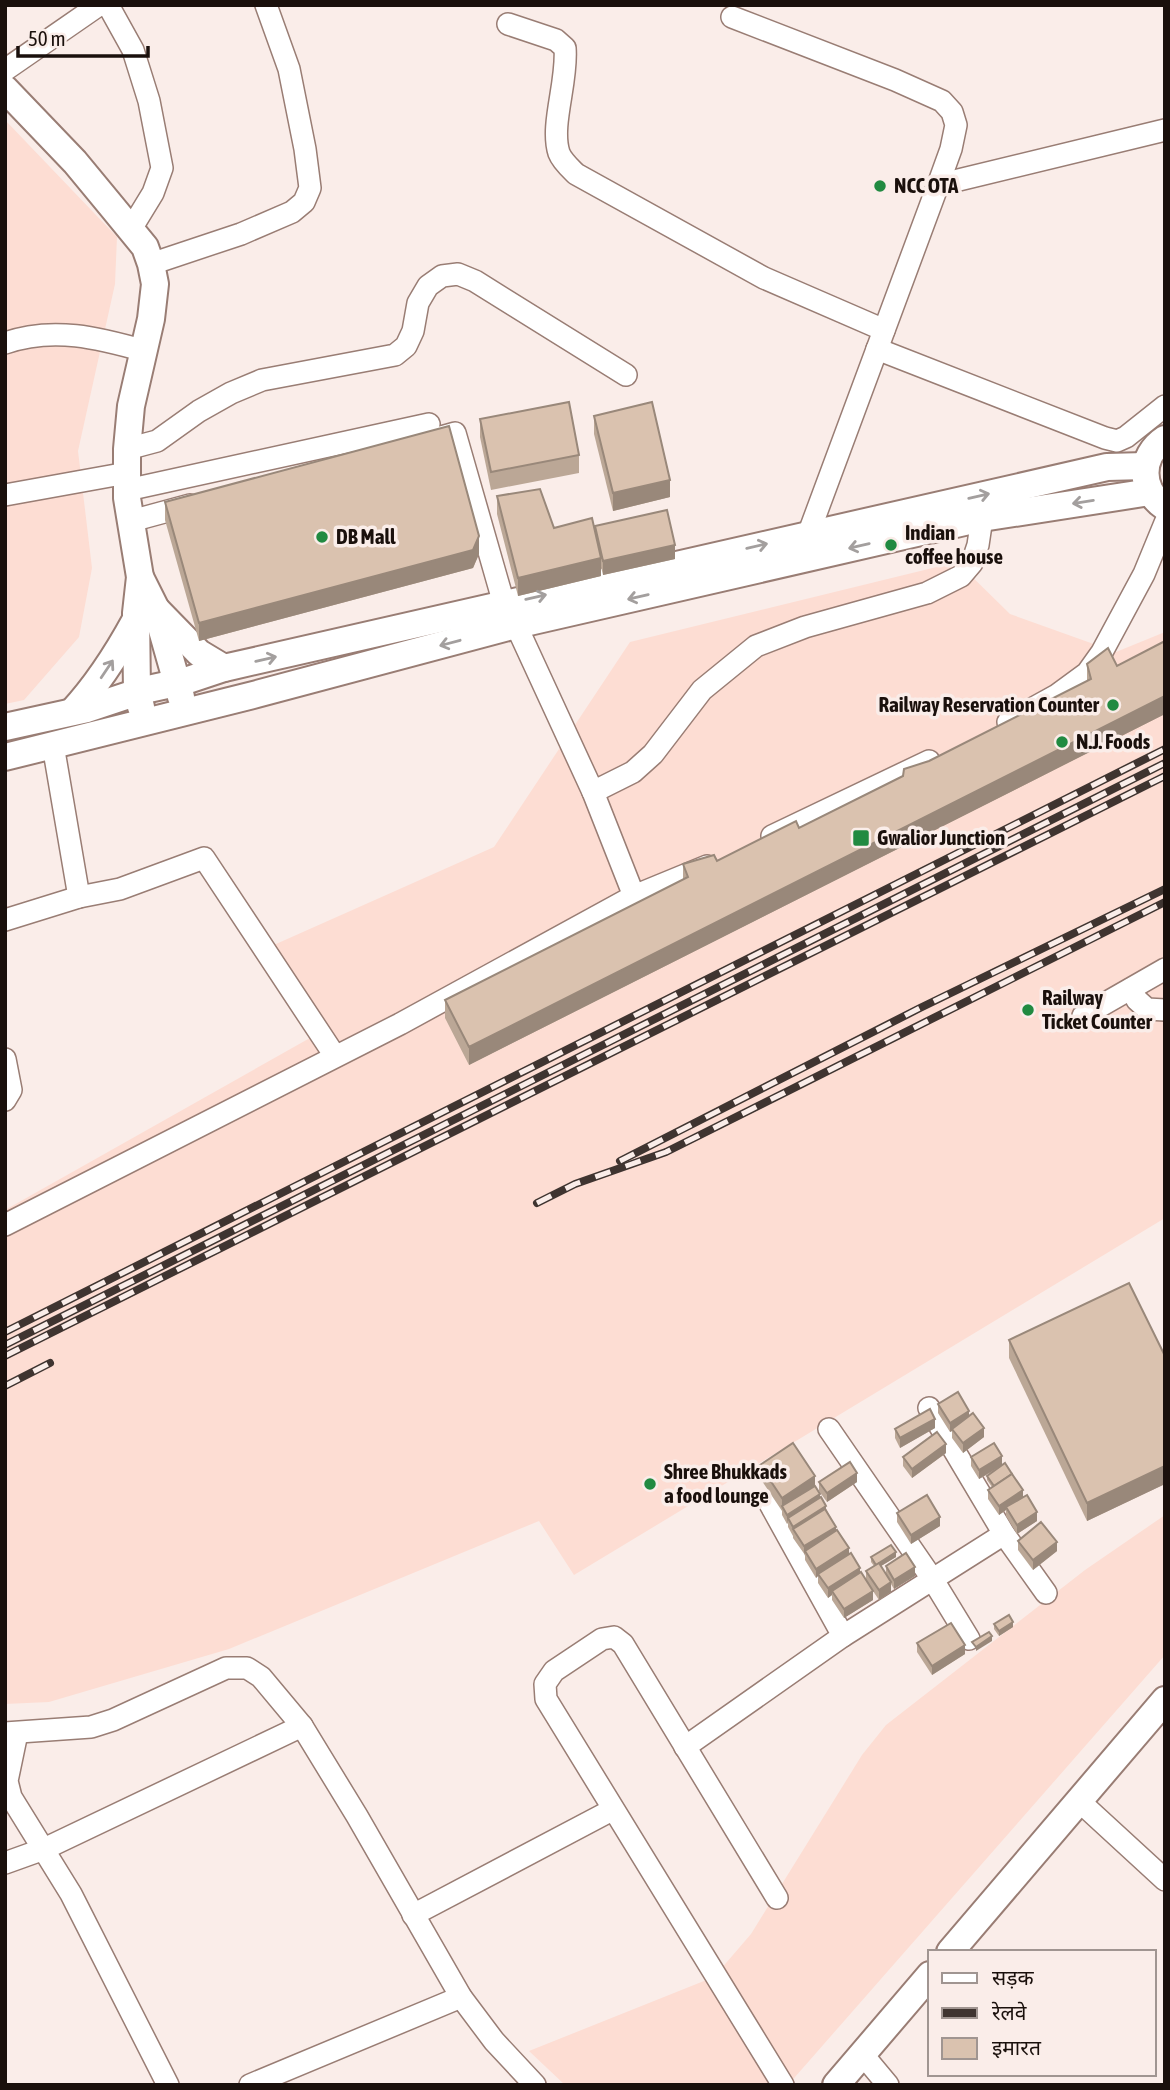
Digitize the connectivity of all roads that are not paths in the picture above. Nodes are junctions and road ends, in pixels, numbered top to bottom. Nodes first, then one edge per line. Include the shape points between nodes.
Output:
1 (99, 5) edge
2 (108, 5) edge
3 (266, 5) edge
4 (732, 17) dead end
5 (508, 24) dead end
6 (5, 70) edge
7 (5, 89) edge
8 (1165, 130) edge
9 (938, 185) junction
10 (131, 229) junction
11 (151, 264) junction
12 (881, 340) junction
13 (5, 343) edge
14 (145, 351) junction
15 (626, 375) dead end
16 (1165, 406) edge
17 (429, 424) dead end
18 (1165, 439) edge
19 (347, 463) edge
20 (127, 471) junction
21 (1153, 488) edge
22 (5, 495) edge
23 (212, 499) edge
24 (982, 518) junction
25 (131, 521) junction
26 (1165, 523) edge
27 (808, 535) junction
28 (146, 614) junction
29 (510, 615) junction
30 (225, 668) junction
31 (177, 683) junction
32 (137, 692) junction
33 (185, 712) junction
34 (71, 714) junction
35 (145, 722) junction
36 (5, 727) edge
37 (985, 734) edge
38 (52, 745) junction
39 (948, 752) edge
40 (5, 757) edge
41 (593, 792) junction
42 (748, 848) edge
43 (723, 859) edge
44 (634, 896) junction
45 (79, 897) junction
46 (5, 920) edge
47 (1165, 969) edge
48 (1130, 989) junction
49 (1165, 1010) edge
50 (1083, 1016) dead end
51 (335, 1056) junction
52 (5, 1059) edge
53 (5, 1100) edge
54 (5, 1225) edge
55 (929, 1408) edge
56 (829, 1429) dead end
57 (770, 1504) dead end
58 (1004, 1534) junction
59 (933, 1580) junction
60 (1046, 1593) dead end
61 (843, 1636) junction
62 (969, 1639) dead end
63 (1163, 1708) edge
64 (302, 1726) junction
65 (11, 1733) edge
66 (685, 1747) junction
67 (1079, 1800) junction
68 (612, 1810) junction
69 (44, 1849) junction
70 (5, 1863) edge
71 (1165, 1880) edge
72 (777, 1898) dead end
73 (412, 1915) junction
74 (952, 1950) edge
75 (928, 1977) edge
76 (461, 1997) junction
77 (863, 2055) junction
78 (168, 2085) edge
79 (250, 2085) edge
80 (535, 2085) edge
81 (783, 2085) edge
82 (836, 2085) edge
83 (888, 2085) edge

1 - 6 street
2 - 10 street via 133,50 162,168
3 - 11 street via 289,69 305,149 310,188 304,202 241,234
4 - 9 street via 942,101 956,125
5 - 12 street via 556,40 565,48 556,131 559,154 576,174
7 - 10 main road
8 - 9 street
9 - 12 street
10 - 11 main road
11 - 14 main road via 155,284
12 - 16 street via 1105,438 1126,437
12 - 27 street
13 - 14 street via 47,335 88,336
14 - 20 main road via 131,406
15 - 20 street via 475,281 458,274 442,276 428,286 418,303 406,346 395,355 262,380 231,393 157,441
17 - 20 street
18 - 21 main road via 1150,454
19 - 29 street via 454,433
20 - 22 street
20 - 25 main road
21 -> 24 main road
27 -> 21 main road via 1107,467
23 - 25 street
24 -> 29 main road
24 - 41 street via 972,563 961,576 927,593 756,646 702,690 653,754 633,772
25 - 28 main road
26 - 37 street via 1144,574 1087,673
29 -> 27 main road
28 - 30 main road
28 - 31 main road
28 - 32 main road
34 -> 28 main road
30 -> 29 main road
29 -> 33 main road
29 - 41 street
30 - 31 main road
31 - 32 main road
31 - 33 main road
32 - 34 main road
32 - 35 main road
33 - 35 main road
34 - 36 main road
35 - 38 main road
38 - 40 main road
38 - 45 street
39 - 42 street
41 - 44 street
43 - 44 street
44 - 51 street
45 - 46 street
45 - 51 street via 120,888 204,858
47 - 48 street
48 - 49 street via 1147,1009
48 - 50 street
51 - 54 street
52 - 53 street via 11,1090
55 - 58 street
56 - 59 street
57 - 61 street
58 - 59 street
58 - 60 street
59 - 61 street
59 - 62 street
61 - 66 street
63 - 67 main road
64 - 65 street via 261,1678 247,1668 226,1668 91,1727
64 - 69 street
64 - 73 street
65 - 69 street via 11,1797
66 - 68 street via 623,1644 614,1637 602,1639 554,1671 545,1684 546,1699
66 - 72 street
67 - 71 street
67 - 74 main road
68 - 73 street
68 - 81 street
69 - 70 street
69 - 78 street
73 - 76 street
75 - 77 main road
76 - 79 street
76 - 80 street
77 - 82 main road
77 - 83 street

